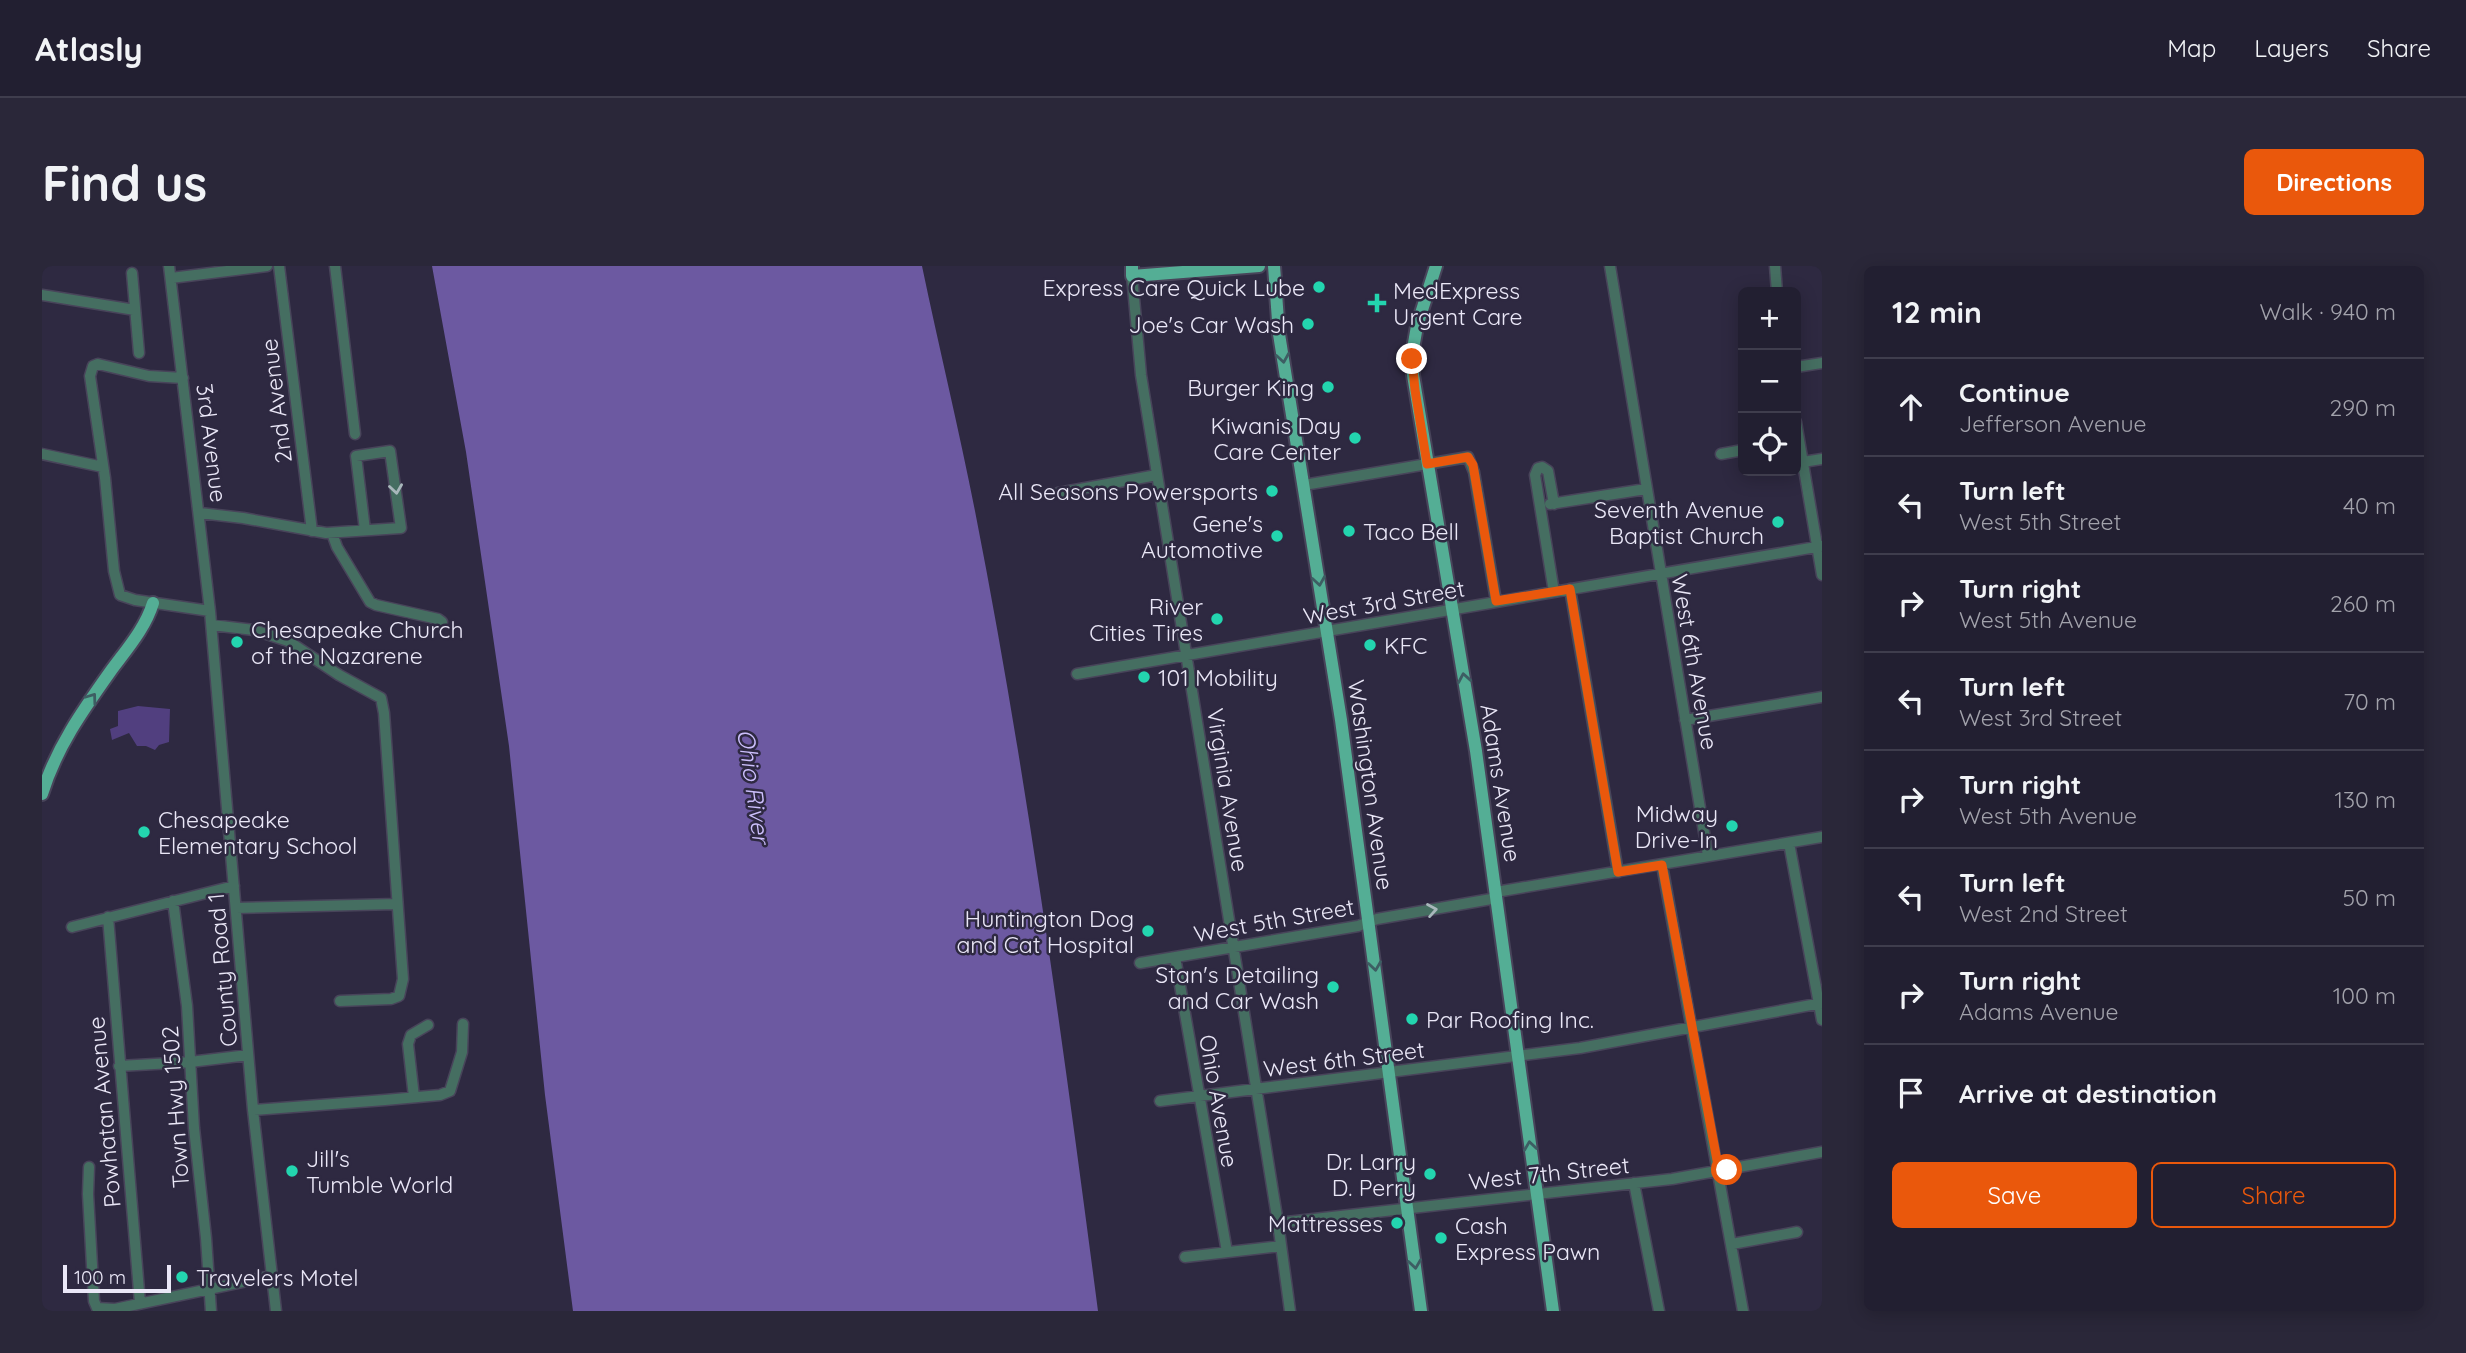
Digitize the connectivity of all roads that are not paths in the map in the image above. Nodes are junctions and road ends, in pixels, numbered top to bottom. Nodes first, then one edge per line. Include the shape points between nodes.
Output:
1 (169, 266) edge
2 (267, 266) edge
3 (279, 266) edge
4 (335, 266) edge
5 (1259, 266) edge
6 (1274, 266) edge
7 (1436, 266) edge
8 (1610, 266) edge
9 (1775, 266) edge
10 (1132, 271) edge
11 (131, 273) dead end
12 (171, 278) junction
13 (1777, 287) edge
14 (42, 295) edge
15 (135, 310) junction
16 (139, 353) dead end
17 (1822, 363) edge
18 (1801, 366) edge
19 (183, 378) junction
20 (355, 434) dead end
21 (1738, 451) edge
22 (42, 454) edge
23 (1721, 454) dead end
24 (1801, 455) edge
25 (1822, 459) edge
26 (1803, 462) junction
27 (1427, 464) junction
28 (103, 467) junction
29 (1157, 475) junction
30 (1304, 485) junction
31 (1646, 489) junction
32 (1058, 493) dead end
33 (1554, 504) junction
34 (1540, 506) junction
35 (200, 513) junction
36 (365, 530) junction
37 (312, 531) junction
38 (332, 533) junction
39 (1820, 547) edge
40 (1660, 574) junction
41 (1822, 575) edge
42 (1570, 589) junction
43 (1554, 592) junction
44 (1496, 601) junction
45 (153, 603) junction
46 (1452, 609) junction
47 (211, 611) junction
48 (442, 622) dead end
49 (212, 625) junction
50 (1327, 632) junction
51 (1187, 656) junction
52 (1077, 674) dead end
53 (1822, 697) edge
54 (1685, 720) junction
55 (42, 794) edge
56 (1822, 837) edge
57 (1789, 843) junction
58 (1708, 856) junction
59 (1662, 865) junction
60 (1618, 872) junction
61 (234, 886) junction
62 (1497, 895) junction
63 (173, 901) junction
64 (396, 904) junction
65 (236, 908) junction
66 (108, 917) junction
67 (1369, 922) junction
68 (72, 927) dead end
69 (1233, 947) junction
70 (1175, 957) junction
71 (1140, 963) dead end
72 (340, 1001) dead end
73 (1820, 1003) edge
74 (1822, 1020) edge
75 (463, 1024) dead end
76 (428, 1025) dead end
77 (1692, 1028) junction
78 (248, 1055) junction
79 (1518, 1056) junction
80 (190, 1062) junction
81 (119, 1066) junction
82 (1389, 1073) junction
83 (1256, 1089) junction
84 (1198, 1096) junction
85 (414, 1097) junction
86 (1160, 1101) dead end
87 (253, 1110) junction
88 (1822, 1152) edge
89 (89, 1167) dead end
90 (1719, 1171) junction
91 (1634, 1183) junction
92 (1536, 1193) junction
93 (1407, 1208) junction
94 (1278, 1223) junction
95 (1797, 1232) dead end
96 (1732, 1244) junction
97 (1281, 1245) junction
98 (1227, 1252) junction
99 (1185, 1257) dead end
100 (271, 1276) junction
101 (210, 1290) junction
102 (139, 1303) junction
103 (211, 1311) edge
104 (276, 1311) edge
105 (1290, 1311) edge
106 (1421, 1311) edge
107 (1553, 1311) edge
108 (1659, 1311) edge
109 (1743, 1311) edge

1 - 12 street, 3rd Avenue
2 - 12 street
3 - 37 street, 2nd Avenue
4 - 20 street
5 - 10 main road
6 -> 30 main road, Washington Avenue via 1279,334
7 - 27 main road, Adams Avenue via 1419,315 1412,359
8 - 31 street, West 6th Avenue
9 - 13 street
10 - 29 street, Virginia Avenue via 1140,368
11 - 15 street
12 - 19 street, 3rd Avenue
14 - 15 street
15 - 16 street
17 - 18 street
19 - 28 street via 93,366 90,376
19 - 35 street, 3rd Avenue
21 - 23 street
22 - 28 street
24 - 26 street
25 - 26 street
26 - 39 street
27 - 30 street
27 - 44 street via 1468,457 1475,472
27 - 46 main road, Adams Avenue
28 - 45 street via 120,595
29 - 32 street
29 - 51 street, Virginia Avenue
30 -> 50 main road, Washington Avenue
31 - 33 street
31 - 40 street, West 6th Avenue
33 - 34 street
33 - 34 street via 1548,471 1540,467 1534,473
34 - 43 street
35 - 37 street
35 - 47 street, 3rd Avenue
36 -> 36 street via 356,456 390,451 401,528
36 - 38 street
37 - 38 street
38 - 48 street via 370,602
39 - 40 street, West 3rd Street
39 - 41 street
40 - 42 street, West 3rd Street
40 - 54 street, West 6th Avenue
42 - 43 street, West 3rd Street
42 - 60 street
43 - 44 street, West 3rd Street
44 - 46 street, West 3rd Street
45 - 47 street
55 -> 45 main road via 71,729 144,624
46 - 50 street, West 3rd Street
62 -> 46 main road, Adams Avenue
47 - 49 street, 3rd Avenue
49 - 61 street, County Road 1
49 - 64 street via 254,630 288,641 380,698
50 - 51 street, West 3rd Street
50 - 67 main road, Washington Avenue
51 - 52 street, West 3rd Street
51 - 69 street, Virginia Avenue
53 - 54 street
54 - 58 street, West 6th Avenue
56 - 57 street, West 5th Street
57 - 58 street, West 5th Street
57 - 73 street
58 - 59 street, West 5th Street
59 - 60 street, West 5th Street
59 - 77 street
60 - 62 street, West 5th Street
61 - 63 street
61 - 65 street, County Road 1
67 -> 62 street, West 5th Street
62 - 79 main road, Adams Avenue
63 - 66 street
63 - 80 street, Town Hwy 1502
64 - 65 street
64 - 72 street via 403,979 399,996
65 - 78 street, County Road 1
66 - 68 street
66 - 81 street, Powhatan Avenue
67 - 69 street, West 5th Street
67 -> 82 main road, Washington Avenue
69 - 70 street, West 5th Street
69 - 83 street, Virginia Avenue
70 - 71 street, West 5th Street
70 - 84 street, Ohio Avenue
73 - 74 street
73 - 77 street, West 6th Street
75 - 85 street via 462,1052 450,1091
76 - 85 street via 411,1035 408,1044
77 - 79 street, West 6th Street
77 - 90 street
78 - 80 street
78 - 87 street, County Road 1
79 - 82 street, West 6th Street
92 -> 79 main road, Adams Avenue
80 - 81 street
80 - 101 street, Town Hwy 1502
81 - 102 street, Powhatan Avenue
82 - 83 street, West 6th Street
82 - 93 main road, Washington Avenue
83 - 84 street, West 6th Street
83 - 94 street, Virginia Avenue
84 - 86 street, West 6th Street
84 - 98 street, Ohio Avenue
85 - 87 street
87 - 100 street, County Road 1
88 - 90 street, West 7th Street
89 - 102 street via 93,1301 97,1308 115,1309
90 - 91 street, West 7th Street
90 - 96 street
91 - 92 street, West 7th Street
91 - 108 street
92 - 93 street, West 7th Street
92 - 107 main road, Adams Avenue
93 - 94 street, West 7th Street
93 -> 106 main road, Washington Avenue
94 - 97 street, Virginia Avenue
95 - 96 street
96 - 109 street
97 - 98 street
97 - 105 street, Virginia Avenue
98 - 99 street
100 - 101 street
100 - 104 street, County Road 1
101 - 102 street
101 - 103 street, Town Hwy 1502

